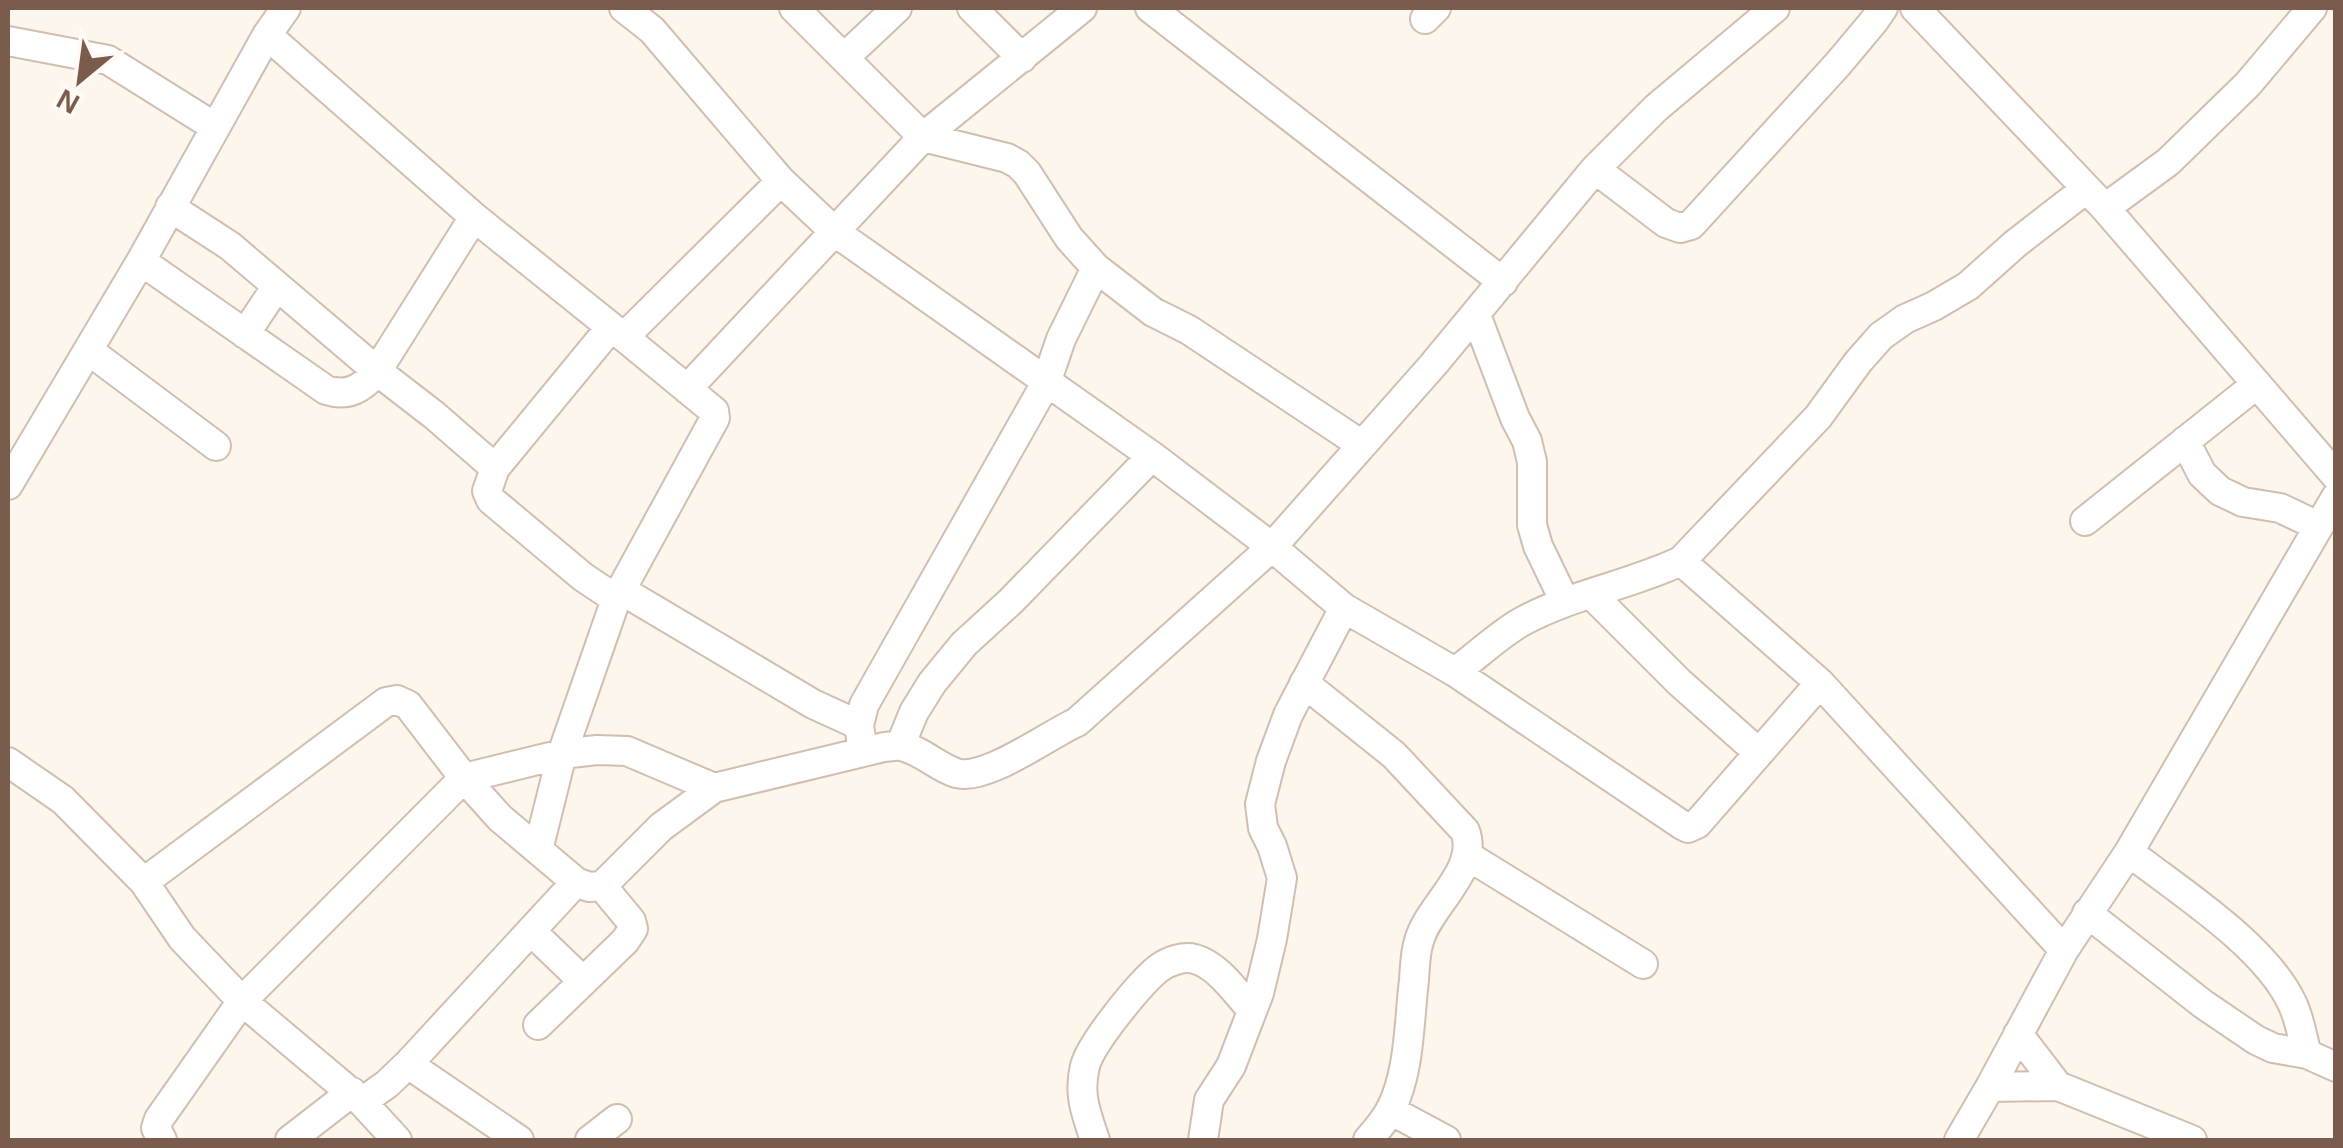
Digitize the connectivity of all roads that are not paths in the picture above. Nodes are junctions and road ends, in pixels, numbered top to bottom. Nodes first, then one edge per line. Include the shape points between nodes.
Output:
1 (286, 8) edge
2 (624, 8) edge
3 (794, 8) edge
4 (897, 8) edge
5 (972, 8) edge
6 (1082, 8) edge
7 (1150, 8) edge
8 (1775, 8) edge
9 (1883, 8) edge
10 (1914, 8) edge
11 (2312, 8) edge
12 (268, 35) junction
13 (8, 40) edge
14 (844, 58) junction
15 (1022, 58) junction
16 (215, 128) junction
17 (923, 137) junction
18 (1595, 169) junction
19 (781, 182) junction
20 (2096, 198) junction
21 (170, 207) junction
22 (474, 217) junction
23 (835, 232) junction
24 (140, 260) junction
25 (1096, 268) junction
26 (1503, 282) junction
27 (277, 286) junction
28 (1476, 315) junction
29 (617, 332) junction
30 (245, 334) junction
31 (88, 350) junction
32 (377, 371) junction
33 (1046, 382) junction
34 (2257, 384) junction
35 (687, 388) junction
36 (2185, 442) junction
37 (1362, 445) junction
38 (216, 446) dead end
39 (1152, 456) junction
40 (495, 468) junction
41 (2336, 476) edge
42 (8, 485) edge
43 (2336, 496) edge
44 (2085, 521) dead end
45 (2318, 526) junction
46 (1272, 547) junction
47 (1681, 561) junction
48 (618, 595) junction
49 (1578, 598) junction
50 (1344, 608) junction
51 (1455, 672) junction
52 (1304, 683) junction
53 (1820, 684) junction
54 (861, 739) junction
55 (900, 746) junction
56 (1760, 753) junction
57 (562, 754) junction
58 (8, 762) edge
59 (464, 778) junction
60 (714, 788) junction
61 (538, 850) junction
62 (2129, 852) junction
63 (1468, 856) junction
64 (144, 882) junction
65 (589, 884) junction
66 (2088, 913) junction
67 (531, 931) junction
68 (2064, 950) junction
69 (1643, 964) dead end
70 (583, 981) junction
71 (242, 1001) junction
72 (1252, 1010) junction
73 (538, 1025) dead end
74 (2018, 1034) junction
75 (2308, 1054) junction
76 (408, 1064) junction
77 (2336, 1067) edge
78 (2058, 1086) junction
79 (1990, 1087) junction
80 (1390, 1110) junction
81 (362, 1113) edge
82 (617, 1119) dead end
83 (162, 1140) edge
84 (290, 1140) edge
85 (396, 1140) edge
86 (519, 1140) edge
87 (590, 1140) edge
88 (1095, 1140) edge
89 (1203, 1140) edge
90 (1368, 1140) edge
91 (1446, 1140) edge
92 (1959, 1140) edge
93 (2192, 1140) edge

1 - 12 street
2 - 19 street via 652,30
3 - 14 street
4 - 14 street
5 - 15 street
6 - 15 street
7 - 26 street
8 - 18 street
9 - 18 street via 1691,225 1666,224
10 - 20 street
11 - 20 street via 2248,84 2168,162
12 - 16 street
12 - 22 street
13 - 16 street via 108,60
14 - 17 street
15 - 17 street
16 - 21 street
17 - 23 street
17 - 25 street via 1018,164
18 - 26 street
19 - 23 street
19 - 29 street
20 - 34 street
20 - 47 street via 2015,244 1968,286 1881,336 1818,417
21 - 24 street
21 - 27 street
22 - 29 street
22 - 32 street
23 - 33 street
23 - 35 street
24 - 30 street
24 - 31 street
25 - 33 street
25 - 37 street via 1153,312
26 - 28 street
27 - 30 street
27 - 32 street
28 - 37 street
28 - 49 street via 1527,442 1538,546
29 - 35 street
29 - 40 street
30 - 32 street via 338,394 367,383
31 - 38 street
31 - 42 street
32 - 40 street
33 - 39 street
33 - 54 street via 871,692 860,716
34 - 36 street
34 - 41 street
35 - 48 street via 715,418
36 - 44 street
36 - 45 street via 2220,491
37 - 46 street
39 - 46 street
39 - 55 street via 964,644 932,683
40 - 48 street via 486,491 491,500 583,577
43 - 45 street
45 - 62 street
46 - 50 street
46 - 55 street via 1077,722 993,768 961,775
47 - 49 street
47 - 53 street
48 - 54 street via 813,704
48 - 57 street
49 - 51 street via 1520,622
49 - 56 street
50 - 51 street
50 - 52 street
51 - 56 street via 1688,828
52 - 63 street via 1394,755 1466,831
52 - 72 street via 1260,804 1282,878
53 - 56 street
53 - 68 street
54 - 55 street
54 - 60 street
57 - 59 street
57 - 60 street via 627,751
57 - 61 street
58 - 64 street via 63,800
59 - 61 street
59 - 64 street via 408,705 386,702
59 - 71 street
60 - 65 street
61 - 65 street
62 - 66 street
62 - 75 street via 2264,961 2292,1000
63 - 69 street
63 - 80 street via 1418,940 1404,1065
64 - 71 street via 182,938
65 - 67 street
65 - 70 street via 633,929
66 - 68 street
66 - 75 street via 2232,1025 2274,1048
67 - 70 street
67 - 76 street
68 - 74 street
70 - 73 street
71 - 81 street
71 - 83 street via 159,1120
72 - 88 street via 1213,968 1181,958 1162,966 1085,1064 1081,1096
72 - 89 street via 1231,1066 1209,1100
74 - 78 street
74 - 79 street
75 - 77 street
76 - 81 street
76 - 86 street
78 - 79 street
78 - 93 street
79 - 92 street
80 - 90 street
80 - 91 street
81 - 84 street
81 - 85 street
82 - 87 street

